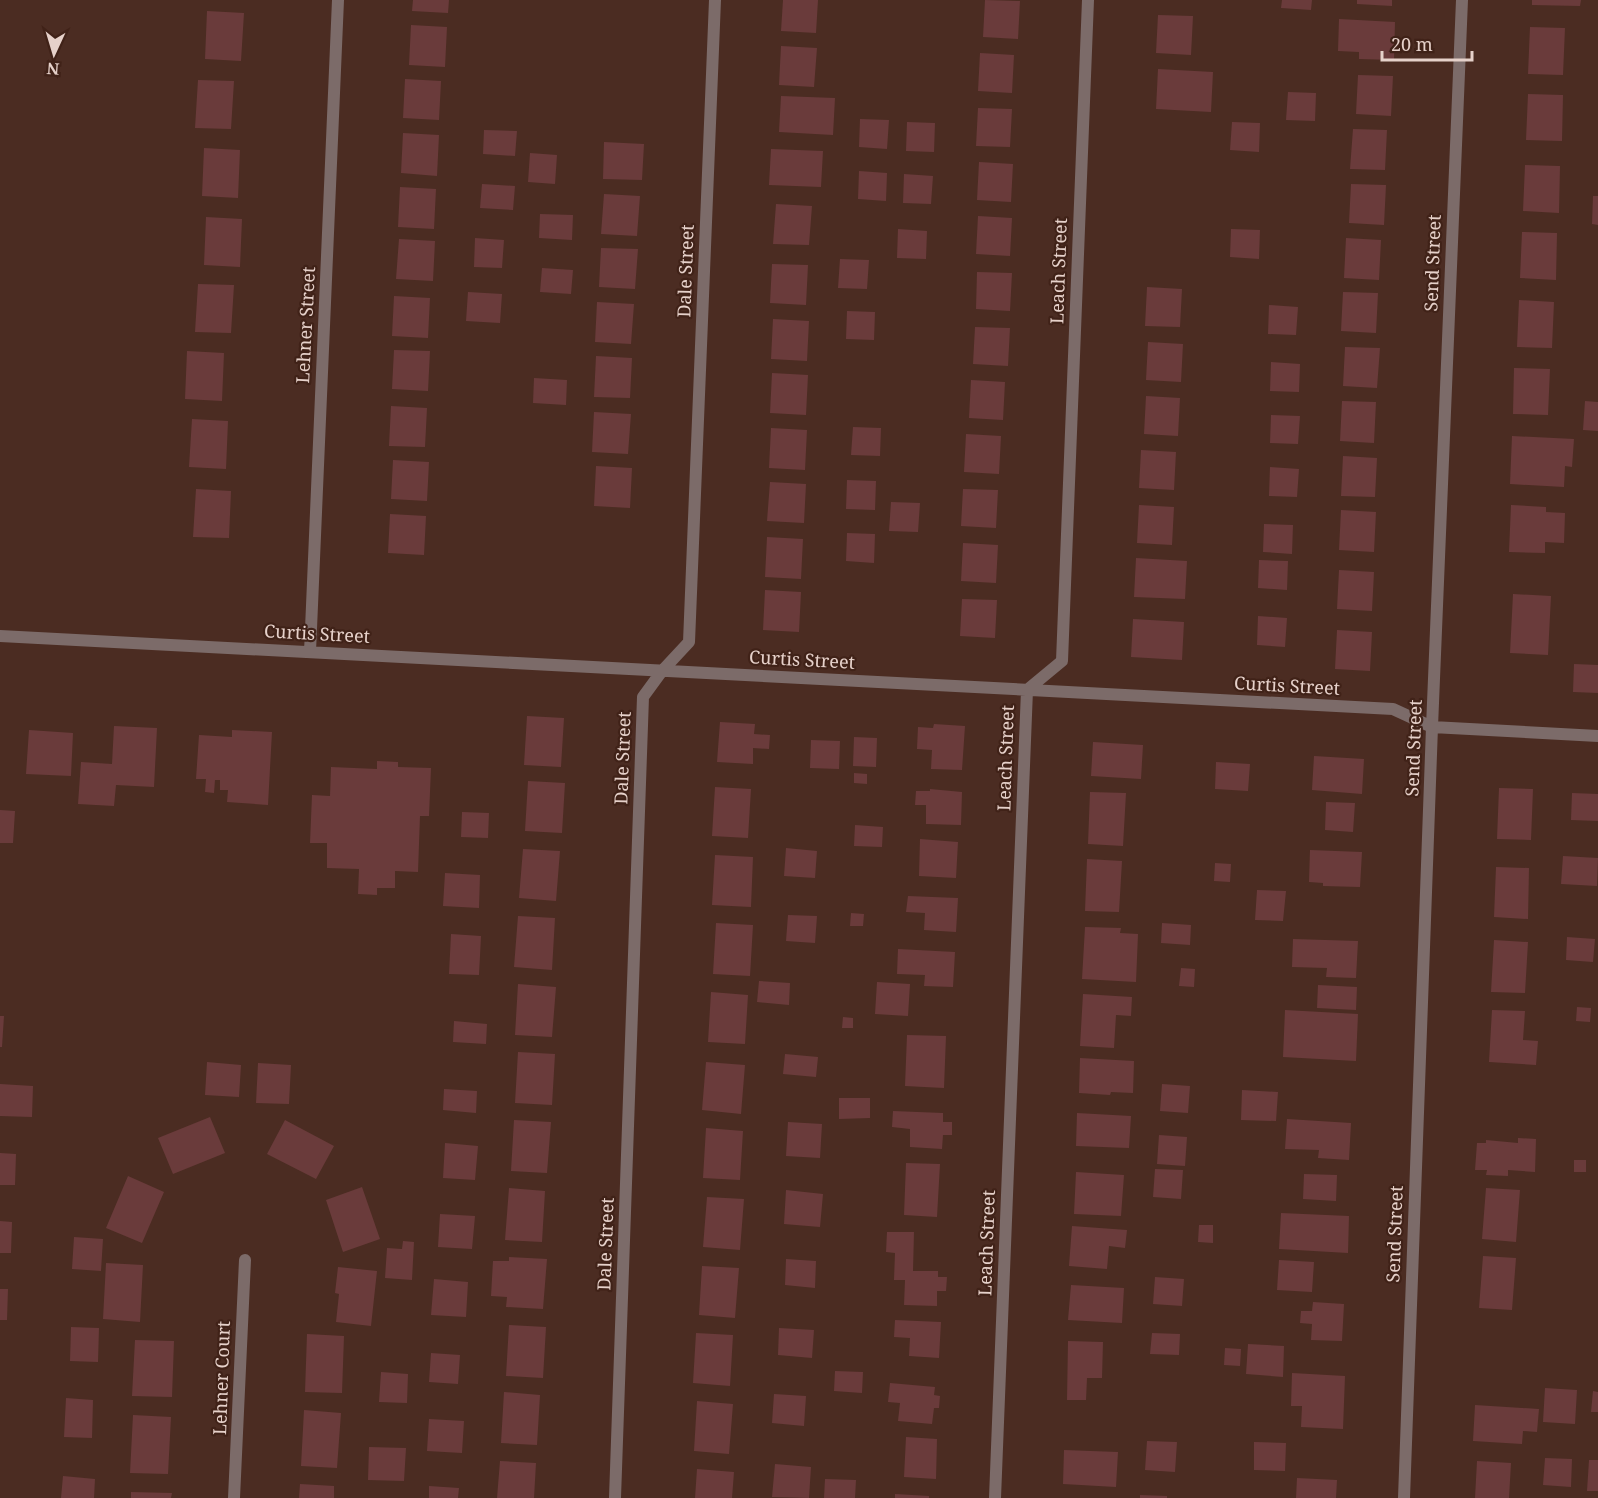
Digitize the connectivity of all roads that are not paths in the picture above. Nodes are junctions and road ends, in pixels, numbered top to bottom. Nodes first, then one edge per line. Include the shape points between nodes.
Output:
1 (338, 0) edge
2 (715, 0) edge
3 (1088, 0) edge
4 (1462, 0) edge
5 (0, 636) edge
6 (310, 652) junction
7 (662, 671) junction
8 (1027, 690) junction
9 (1432, 727) junction
10 (1598, 736) edge
11 (245, 1260) dead end
12 (234, 1498) edge
13 (615, 1498) edge
14 (995, 1498) edge
15 (1404, 1498) edge

1 - 6 street, Lehner Street
2 - 7 street, Dale Street via 689,642
3 - 8 street, Leach Street via 1062,661
4 - 9 street, Send Street
5 - 6 street, Curtis Street
6 - 7 street, Curtis Street
7 - 8 street, Curtis Street
7 - 13 street, Dale Street via 643,697
8 - 9 street, Curtis Street via 1393,709
8 - 14 street, Leach Street
9 - 10 street, Curtis Street
9 - 15 street, Send Street
11 - 12 street, Lehner Court

